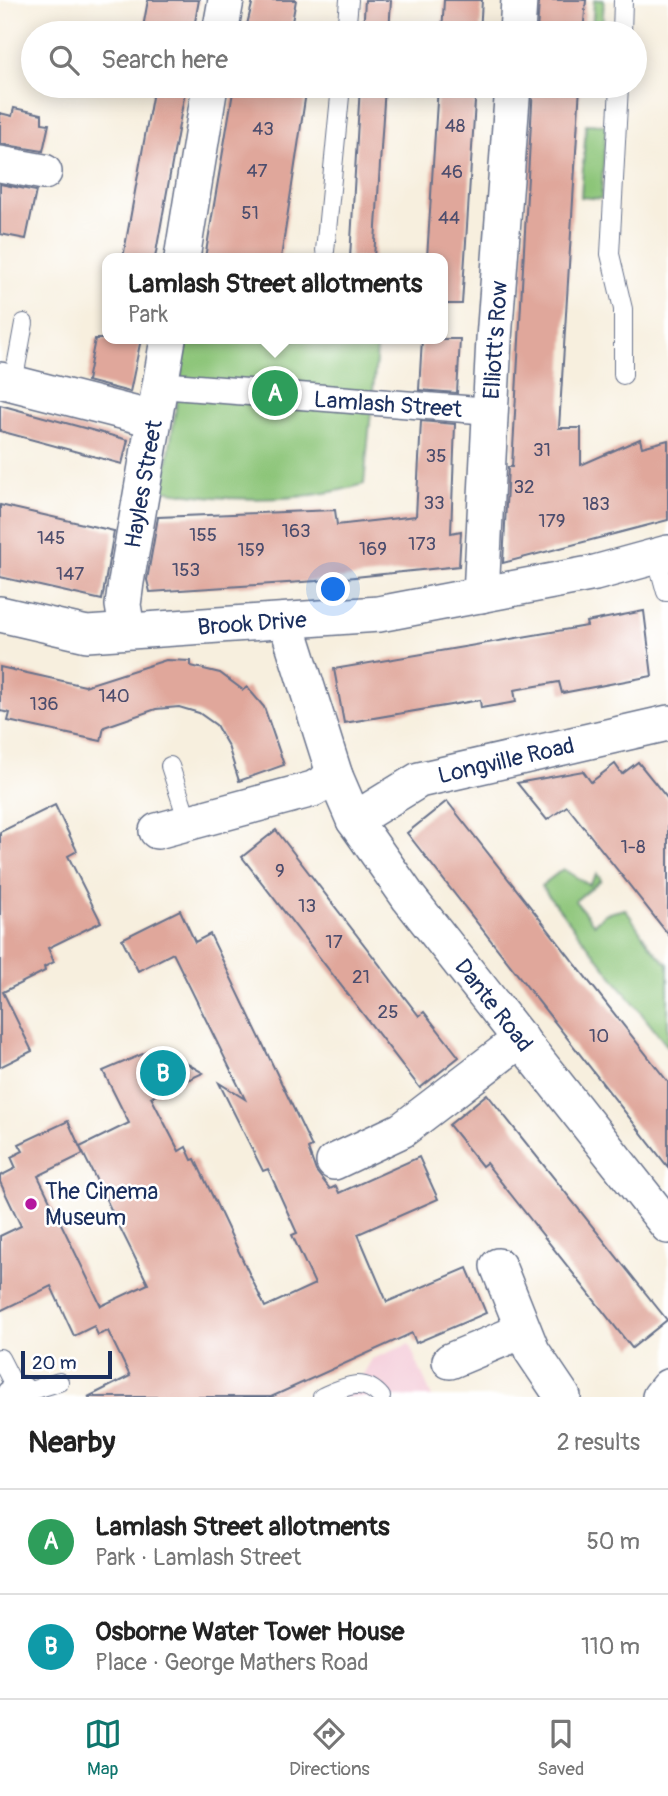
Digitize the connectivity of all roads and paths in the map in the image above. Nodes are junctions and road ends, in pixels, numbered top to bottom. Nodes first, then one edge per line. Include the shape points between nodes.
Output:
1 (226, 0) edge
2 (349, 0) edge
3 (519, 0) edge
4 (624, 0) edge
5 (222, 21) edge
6 (347, 21) edge
7 (518, 21) edge
8 (623, 21) edge
9 (208, 98) edge
10 (340, 98) edge
11 (512, 98) edge
12 (618, 98) edge
13 (0, 164) edge
14 (44, 172) dead end
15 (325, 251) dead end
16 (182, 253) edge
17 (24, 323) dead end
18 (167, 344) edge
19 (623, 375) dead end
20 (7, 381) edge
21 (160, 385) junction
22 (490, 411) junction
23 (153, 419) junction
24 (662, 555) edge
25 (666, 592) dead end
26 (481, 594) junction
27 (0, 614) edge
28 (286, 621) junction
29 (127, 629) junction
30 (668, 724) edge
31 (170, 766) dead end
32 (335, 776) junction
33 (354, 820) junction
34 (173, 827) joint
35 (521, 1039) junction
36 (334, 1163) dead end
37 (668, 1226) edge
38 (498, 1266) dead end
39 (522, 1331) junction
40 (0, 1358) edge
41 (450, 1361) dead end
42 (59, 1382) dead end
43 (668, 1387) edge
44 (17, 1396) edge
45 (323, 1397) edge
46 (381, 1397) edge
47 (563, 1397) edge
48 (660, 1397) edge

1 - 5 street
2 - 6 lane
3 - 7 street
4 - 8 lane
9 - 16 street
10 - 15 lane
11 - 22 street, Elliott's Row
12 - 19 lane via 610,254 623,309
13 - 14 street
17 - 20 lane
18 - 21 street, Hayles Street
20 - 23 street
21 - 22 street, Lamlash Street
21 - 23 street, Hayles Street
22 - 26 street, Elliott's Row
23 - 29 street, Hayles Street via 123,605
24 - 25 lane
24 - 26 street, Brook Drive
26 - 28 street, Brook Drive via 379,614
27 - 29 street, Brook Drive via 87,634
28 - 29 street, Brook Drive
28 - 32 street, Dante Road
30 - 33 street, Longville Road via 419,780
31 - 34 lane
32 - 33 street, Dante Road
32 - 34 street via 313,789
33 - 35 street, Dante Road via 409,898
35 - 36 street via 402,1130
35 - 37 street, Dante Road
38 - 39 street
39 - 41 street
39 - 47 street
40 - 44 lane
42 - 44 lane
43 - 48 street
45 - 46 lane via 358,1383

